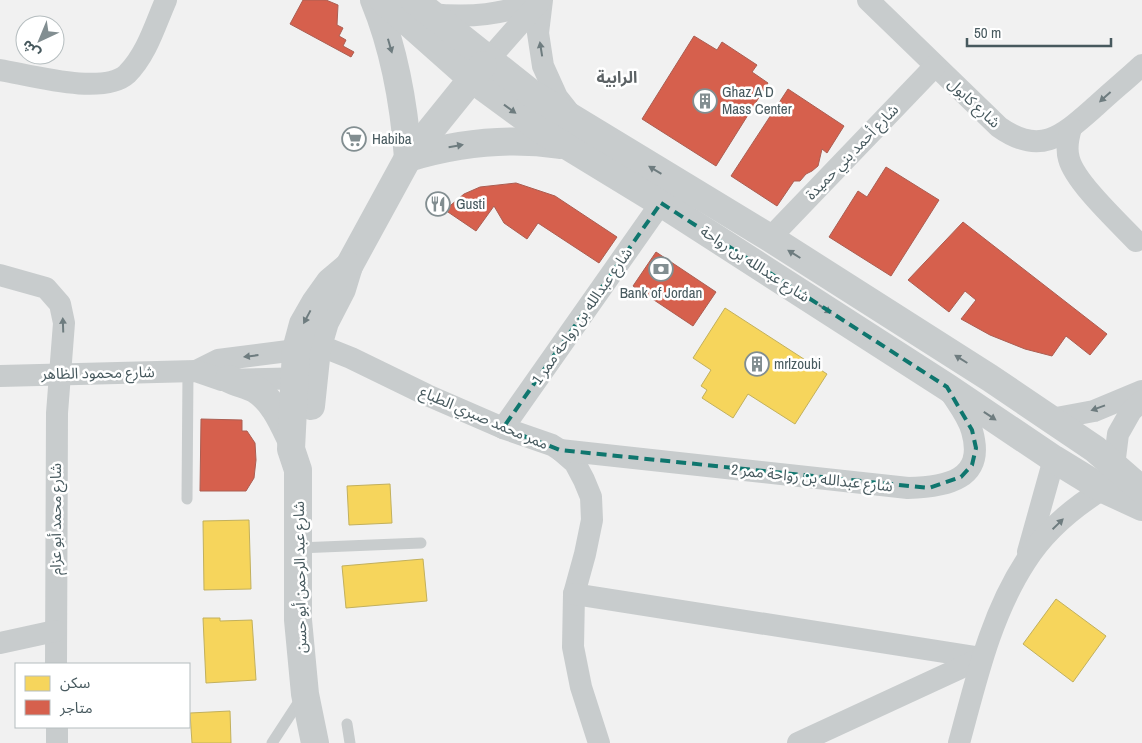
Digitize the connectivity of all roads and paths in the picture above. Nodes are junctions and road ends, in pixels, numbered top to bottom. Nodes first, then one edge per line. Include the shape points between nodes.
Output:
1 (166, 0) edge
2 (374, 0) edge
3 (383, 0) edge
4 (541, 0) edge
5 (868, 0) edge
6 (422, 7) edge
7 (1142, 65) edge
8 (935, 66) junction
9 (0, 70) edge
10 (480, 70) junction
11 (1071, 128) junction
12 (573, 135) junction
13 (408, 158) junction
14 (661, 203) junction
15 (770, 238) junction
16 (1136, 241) dead end
17 (0, 274) edge
18 (307, 350) junction
19 (192, 372) junction
20 (59, 374) junction
21 (0, 376) edge
22 (304, 378) junction
23 (229, 380) junction
24 (947, 387) junction
25 (1142, 391) edge
26 (1142, 401) edge
27 (1051, 419) junction
28 (503, 428) junction
29 (291, 441) junction
30 (560, 450) junction
31 (1054, 459) junction
32 (298, 470) junction
33 (1109, 477) junction
34 (1142, 490) edge
35 (188, 499) dead end
36 (1142, 507) edge
37 (421, 543) dead end
38 (298, 548) junction
39 (1026, 560) junction
40 (574, 594) junction
41 (56, 631) junction
42 (0, 643) edge
43 (982, 658) junction
44 (56, 663) edge
45 (305, 694) junction
46 (346, 724) dead end
47 (57, 728) edge
48 (57, 743) edge
49 (272, 743) edge
50 (315, 743) edge
51 (350, 743) edge
52 (599, 743) edge
53 (798, 743) edge
54 (959, 743) edge

1 - 9 street via 144,52 126,75 105,84 78,84
2 -> 13 street via 399,82
3 - 10 street, شارع عبدالله بن رواحة
4 - 6 street via 490,15 467,17
4 - 10 street
12 -> 4 street via 543,66 538,32
5 - 8 street, شارع كابول
6 - 10 street, شارع عبدالله بن رواحة
7 -> 11 street, شارع كابول
8 - 11 street, شارع كابول via 1011,136 1040,142 1055,138
8 - 15 street, شارع أحمد بني حميدة
10 - 12 street, شارع عبدالله بن رواحة via 519,115
10 - 13 street, شارع عبد الرحمن أبو حسن
11 - 16 street via 1068,158 1077,176
13 -> 12 street via 454,146 499,141 546,143
12 - 14 street, شارع عبدالله بن رواحة
15 -> 12 street, شارع عبدالله بن رواحة
13 - 18 street, شارع عبد الرحمن أبو حسن via 349,266 330,282 303,324
14 -> 24 street, شارع عبدالله بن رواحة
14 - 28 street, شارع عبدالله بن رواحة ممر 1
27 -> 15 street, شارع عبدالله بن رواحة
20 -> 17 street, شارع محمد أبو عزام via 64,323 60,304 46,288
18 -> 19 street, شارع محمود الظاهر via 218,360
18 - 22 street, شارع عبد الرحمن أبو حسن
18 - 28 street, ممر محمد صبري الطباع via 330,350 351,358
19 - 20 street, شارع محمود الظاهر
19 - 23 street, شارع محمود الظاهر
19 - 35 lane
20 - 21 street, شارع محمود الظاهر
20 - 41 street, شارع محمد أبو عزام
22 - 23 street, شارع محمود الظاهر
22 - 29 street, شارع عبد الرحمن أبو حسن
22 - 32 street, شارع عبد الرحمن أبو حسن via 307,452
23 - 29 street via 255,390 269,401
24 - 30 street, شارع عبدالله بن رواحة ممر 2 via 965,414 976,448 972,465 961,477 947,485 929,488
24 -> 31 street, شارع عبدالله بن رواحة
25 -> 27 street via 1094,411
26 - 33 street via 1118,434
27 - 33 street, شارع عبدالله بن رواحة via 1095,448
28 - 30 street, ممر محمد صبري الطباع
29 - 32 street, شارع عبد الرحمن أبو حسن
30 - 40 street, ممر محمد صبري الطباع via 575,463 591,497 592,520
31 - 33 street, شارع عبدالله بن رواحة
31 - 39 street
32 - 38 street, شارع عبد الرحمن أبو حسن
33 - 34 street, شارع عبدالله بن رواحة
33 - 36 street, شارع عبدالله بن رواحة
39 -> 33 street via 1063,518
37 - 38 lane
38 - 45 street, شارع عبد الرحمن أبو حسن via 298,620
39 - 43 street via 1008,592
40 - 43 street
40 - 52 street, ممر محمد صبري الطباع via 573,647
41 - 42 street
41 - 44 street, شارع محمد أبو عزام
43 - 53 street
43 - 54 street
45 - 49 lane
45 - 50 street, شارع عبد الرحمن أبو حسن
46 - 51 lane
47 - 48 street

